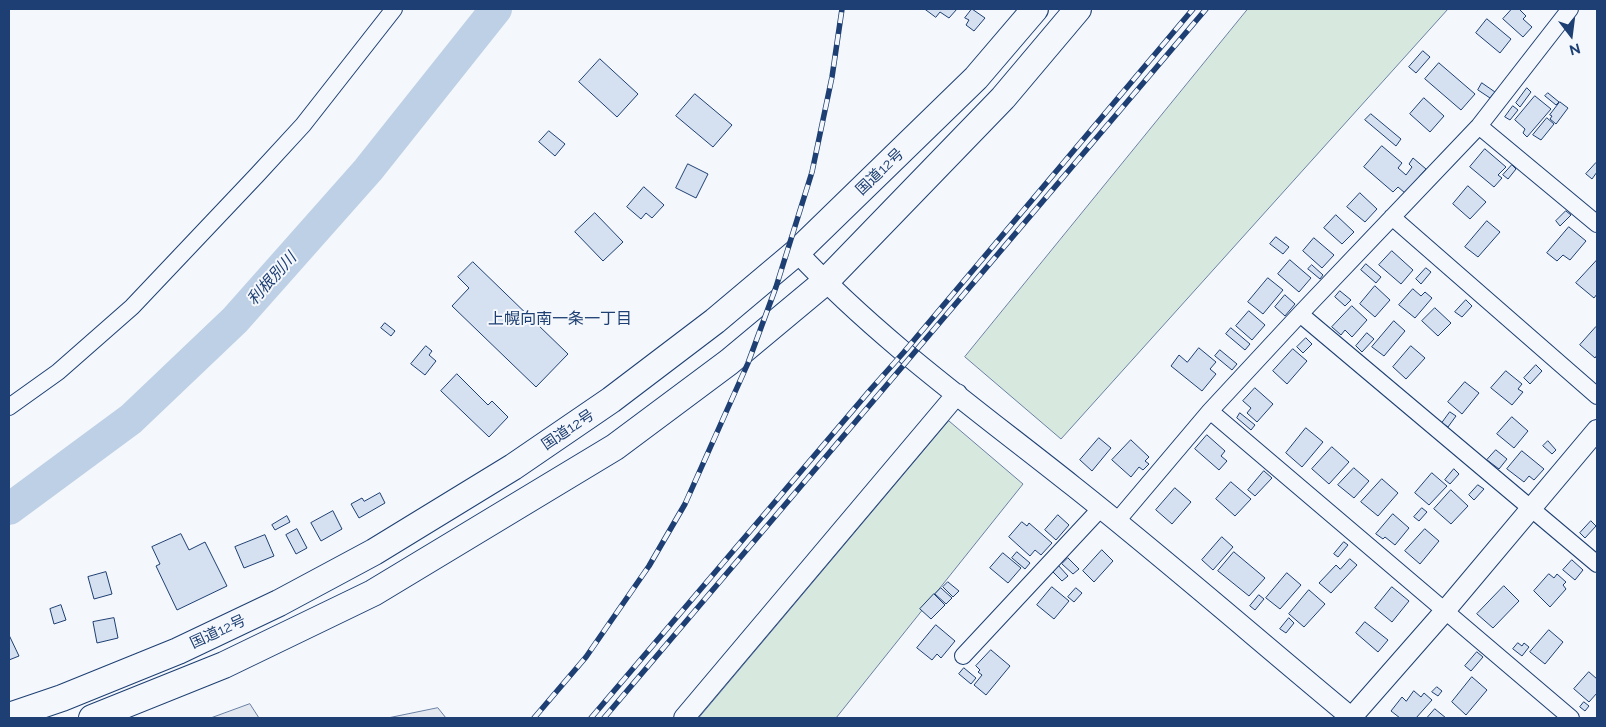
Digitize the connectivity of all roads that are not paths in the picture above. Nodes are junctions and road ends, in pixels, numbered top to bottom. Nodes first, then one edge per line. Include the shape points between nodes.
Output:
1 (394, 9) edge
2 (1035, 9) edge
3 (1078, 9) edge
4 (1570, 9) edge
5 (1479, 126) junction
6 (1392, 217) junction
7 (1597, 224) edge
8 (798, 252) junction
9 (825, 282) junction
10 (1300, 314) junction
11 (957, 394) junction
12 (1597, 396) edge
13 (9, 407) edge
14 (1210, 411) junction
15 (1597, 430) edge
16 (1101, 508) junction
17 (1531, 509) junction
18 (1117, 521) junction
19 (1597, 564) edge
20 (1444, 612) junction
21 (963, 656) dead end
22 (9, 716) edge
23 (92, 718) edge
24 (684, 718) edge
25 (1352, 718) edge
26 (1571, 718) edge

1 - 13 street via 303,125 132,307 58,372
2 - 8 highway, 国道12号 via 976,78
3 - 9 highway via 1003,98
4 - 5 street
5 - 6 street
5 - 7 street
6 - 10 street
6 - 12 street
8 - 9 street
8 - 22 highway, 国道12号 via 715,321 611,400 513,467 374,552 279,603 178,650 62,698
9 - 11 street
9 - 23 highway via 729,362 616,447 373,593 224,666
10 - 14 street
10 - 17 street
11 - 16 street
11 - 24 street
14 - 18 street
14 - 20 street
15 - 17 street
16 - 18 street
16 - 21 street
17 - 19 street
17 - 20 street
18 - 25 street
20 - 25 street
20 - 26 street

